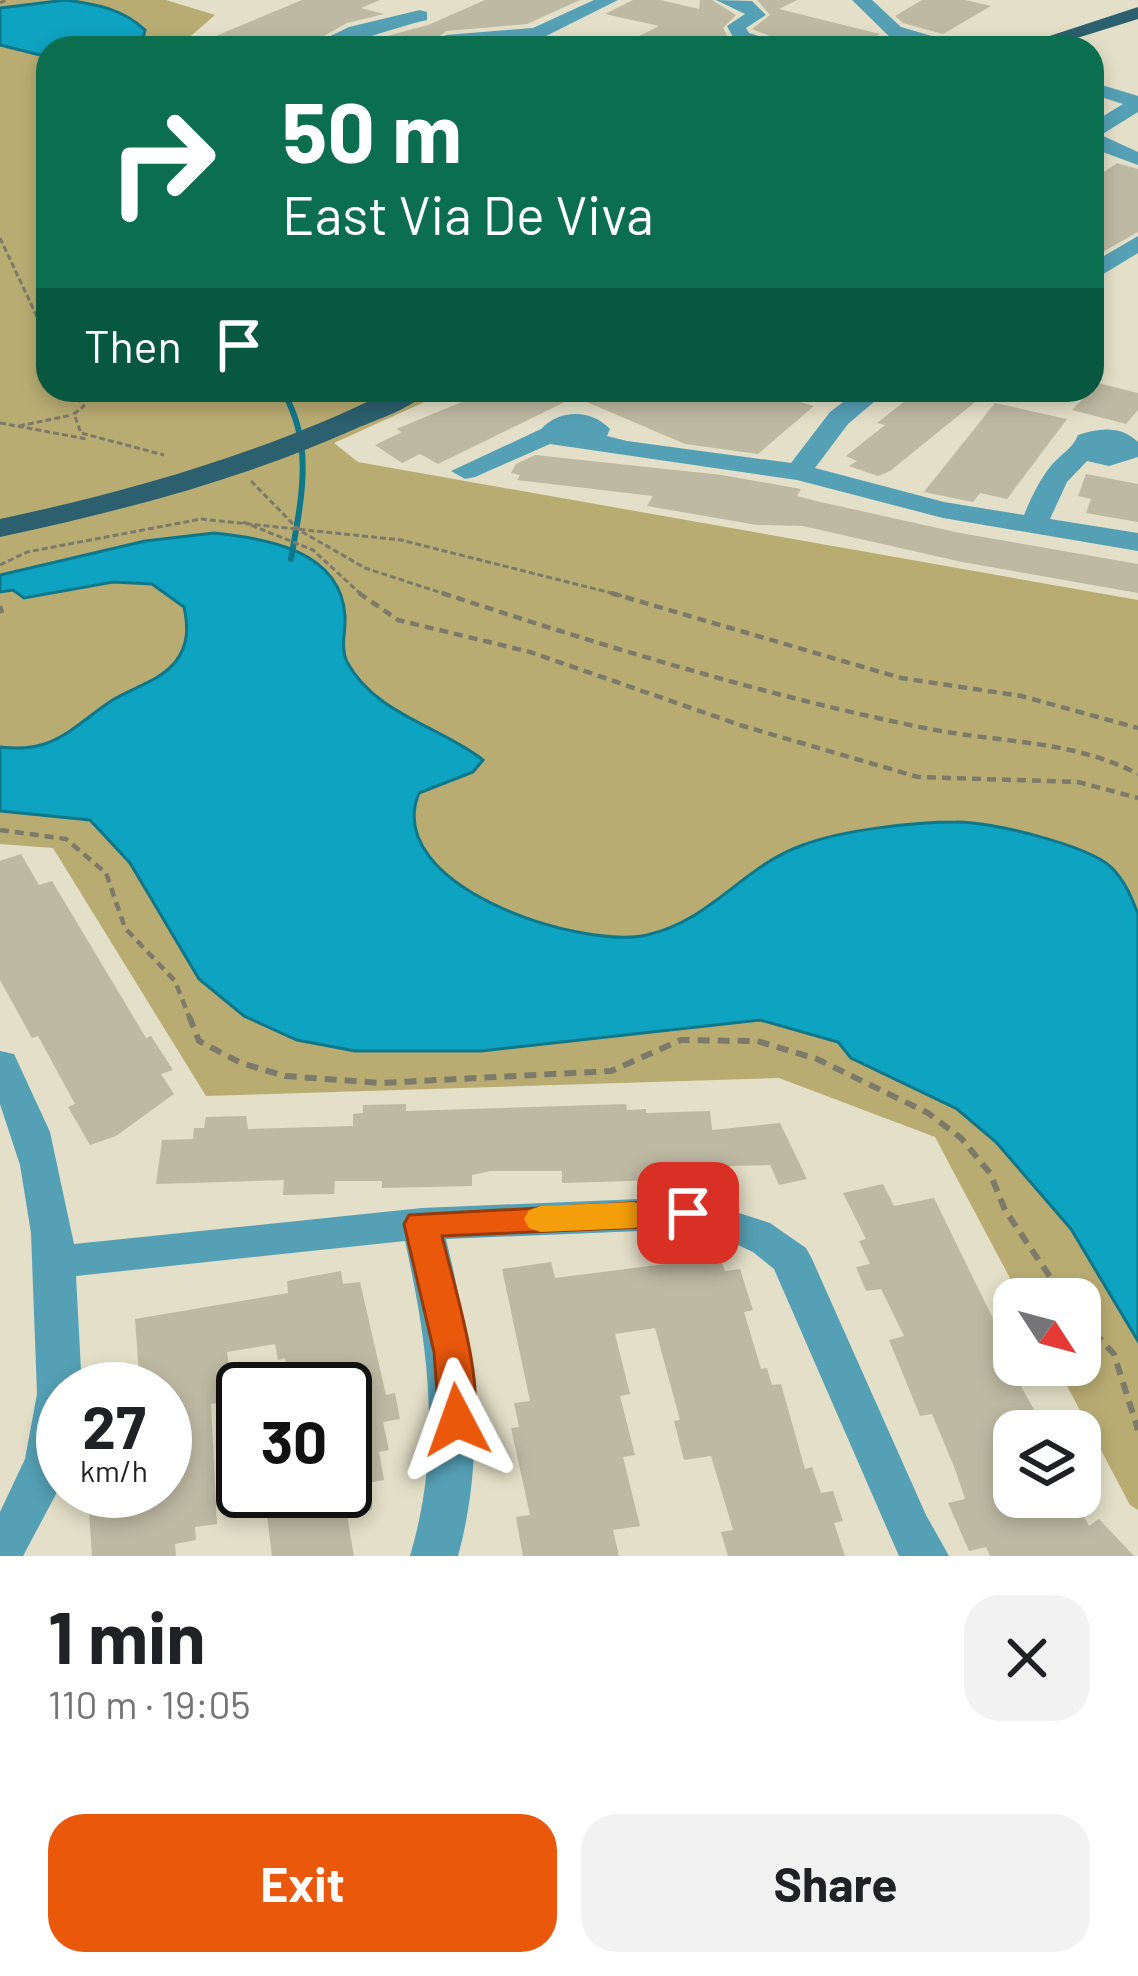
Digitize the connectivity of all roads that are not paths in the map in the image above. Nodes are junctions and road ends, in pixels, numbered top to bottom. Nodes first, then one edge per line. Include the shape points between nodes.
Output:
1 (387, 0) edge
2 (609, 0) edge
3 (725, 0) edge
4 (861, 0) edge
5 (1138, 14) edge
6 (420, 16) junction
7 (1138, 28) edge
8 (344, 36) edge
9 (440, 36) edge
10 (513, 36) edge
11 (741, 36) edge
12 (900, 36) edge
13 (1064, 36) edge
14 (1104, 38) edge
15 (1104, 94) edge
16 (1104, 105) edge
17 (1134, 108) edge
18 (1104, 137) edge
19 (1104, 147) edge
20 (1138, 158) edge
21 (1138, 243) edge
22 (1104, 266) edge
23 (331, 402) edge
24 (386, 402) edge
25 (860, 402) edge
26 (1087, 451) dead end
27 (465, 471) dead end
28 (798, 472) junction
29 (0, 505) edge
30 (1034, 525) junction
31 (0, 528) edge
32 (1138, 542) edge
33 (6, 1088) edge
34 (422, 1224) junction
35 (56, 1262) junction
36 (15, 1507) edge
37 (0, 1550) edge
38 (434, 1556) edge
39 (925, 1556) edge

1 - 6 street
2 - 10 street
3 - 11 street via 757,15 736,26
4 - 12 street
5 - 13 main road
6 - 8 street
6 - 9 street
7 - 14 main road
15 - 17 street
16 - 17 street
17 - 18 street
19 - 20 street
21 - 22 street
23 - 29 main road via 162,464
24 - 31 main road via 258,458
25 - 28 street
26 - 30 street via 1065,468
27 - 28 street via 563,424 584,422 597,429 592,440 625,449
28 - 30 street
30 - 32 street
33 - 35 street via 42,1159
34 - 35 street
34 - 38 street via 452,1352 457,1420
34 - 39 street via 688,1213 769,1239 804,1284
35 - 36 street via 58,1420 47,1464
36 - 37 street

